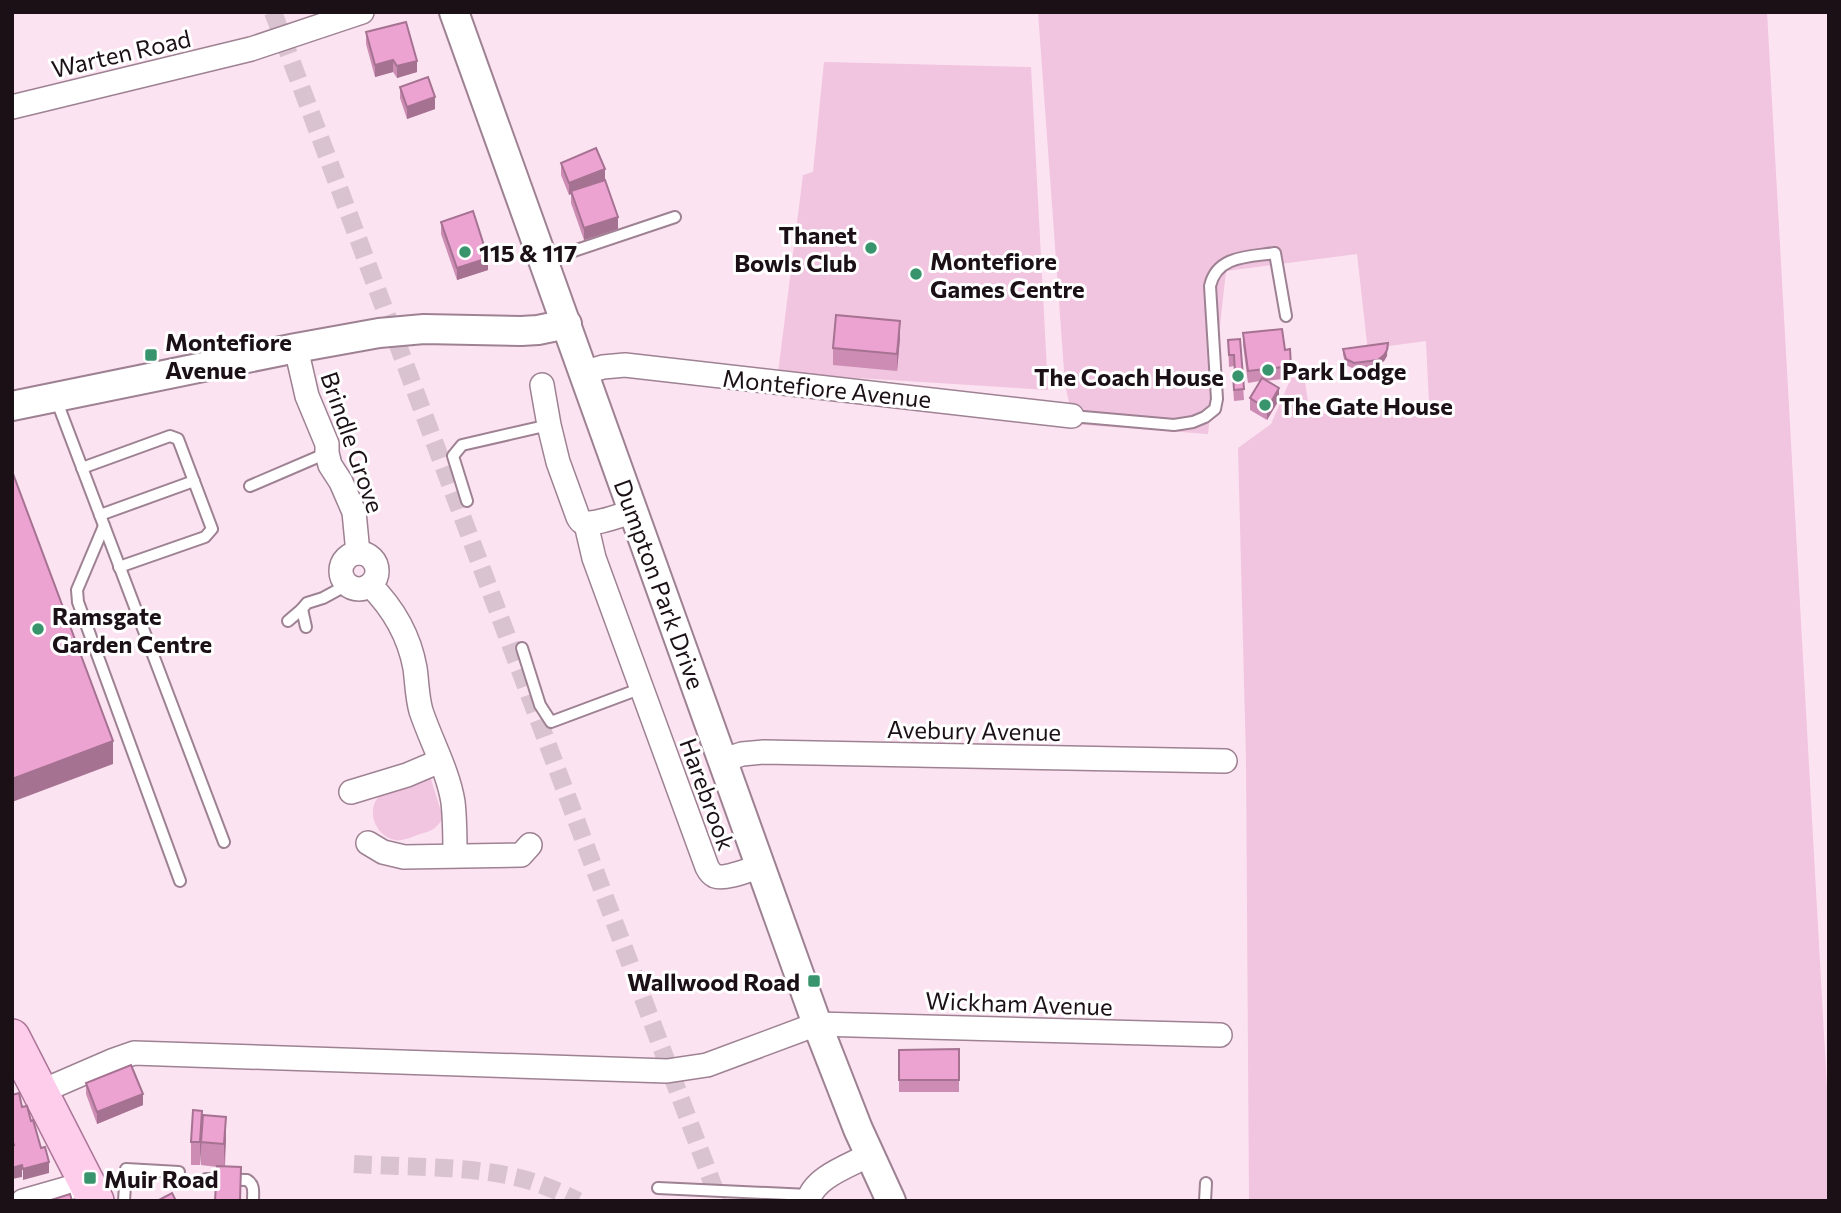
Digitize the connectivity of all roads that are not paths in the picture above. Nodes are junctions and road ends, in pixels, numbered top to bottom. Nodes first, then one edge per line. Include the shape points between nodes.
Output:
1 (362, 12) edge
2 (454, 12) edge
3 (13, 103) edge
4 (675, 217) dead end
5 (544, 261) junction
6 (1286, 316) dead end
7 (567, 324) junction
8 (296, 348) junction
9 (583, 373) junction
10 (542, 385) dead end
11 (55, 397) junction
12 (12, 406) edge
13 (1072, 416) joint
14 (548, 425) junction
15 (327, 453) junction
16 (82, 468) junction
17 (194, 481) junction
18 (250, 486) dead end
19 (467, 501) dead end
20 (634, 511) junction
21 (102, 520) junction
22 (586, 524) junction
23 (358, 553) junction
24 (119, 567) junction
25 (347, 585) junction
26 (370, 585) junction
27 (302, 609) junction
28 (288, 621) dead end
29 (306, 626) dead end
30 (522, 648) dead end
31 (642, 688) junction
32 (723, 760) junction
33 (440, 761) junction
34 (1225, 761) dead end
35 (351, 792) dead end
36 (224, 842) dead end
37 (368, 843) dead end
38 (530, 845) dead end
39 (455, 855) junction
40 (761, 866) junction
41 (180, 881) dead end
42 (817, 1024) junction
43 (1220, 1035) dead end
44 (12, 1037) edge
45 (40, 1092) junction
46 (869, 1154) junction
47 (179, 1172) dead end
48 (206, 1179) dead end
49 (1206, 1183) dead end
50 (658, 1188) dead end
51 (91, 1192) edge
52 (808, 1198) edge
53 (23, 1201) edge
54 (124, 1201) edge
55 (253, 1201) edge
56 (891, 1201) edge
57 (1205, 1201) edge

1 - 3 street, Warten Road via 251,49
2 - 5 street, Dumpton Park Drive
4 - 5 lane
5 - 7 street, Dumpton Park Drive
6 - 13 lane via 1275,253 1224,264 1217,268 1210,286 1214,409 1194,422 1174,425
7 - 8 street via 521,331 401,330
7 - 9 street, Dumpton Park Drive
8 - 11 street
8 - 15 street, Brindle Grove
9 - 13 street, Montefiore Avenue via 625,365
9 - 20 street, Dumpton Park Drive
10 - 14 street, Harebrook
11 - 12 street
11 - 16 lane
14 - 19 lane via 462,445 453,456
14 - 22 street, Harebrook via 578,517
15 - 18 lane
15 - 23 street, Brindle Grove via 354,513
16 - 17 lane via 170,436 178,439
16 - 21 lane
17 - 21 lane
17 - 24 lane via 212,529 205,537
20 - 22 street
20 - 32 street, Dumpton Park Drive
21 - 24 lane
21 - 41 lane via 77,590 78,602
22 - 31 street, Harebrook
23 - 25 street via 347,558 341,568
23 - 26 street via 369,556 376,565
24 - 36 lane
25 - 26 street via 358,589
25 - 27 lane
26 - 33 street via 385,600 407,640 420,708
27 - 28 lane
27 - 29 lane
30 - 31 lane via 540,705 551,722
31 - 40 street, Harebrook via 711,874 725,877
32 - 34 street, Avebury Avenue via 764,752
32 - 40 street, Dumpton Park Drive
33 - 35 street
33 - 39 street via 452,799
37 - 39 street via 404,857
38 - 39 street via 521,855
40 - 42 street, Dumpton Park Drive
42 - 43 street, Wickham Avenue
42 - 45 street via 707,1065 667,1071 134,1053
42 - 46 street, Dumpton Park Drive
44 - 45 main road
45 - 51 main road
46 - 52 street via 814,1187
46 - 56 street, Dumpton Park Drive
47 - 54 lane via 126,1168
48 - 55 lane via 247,1180 254,1187
49 - 57 lane
50 - 52 lane
51 - 53 street

